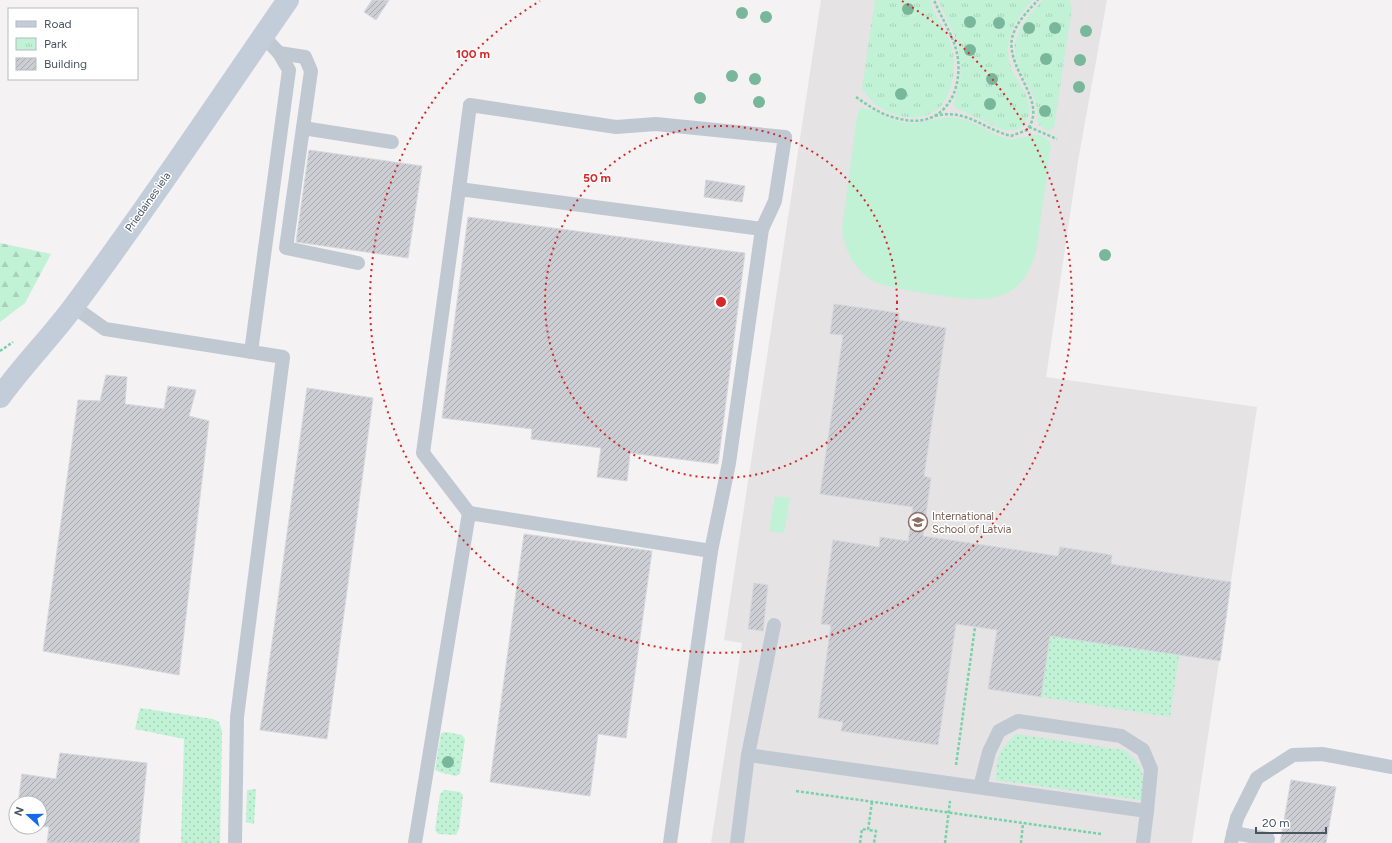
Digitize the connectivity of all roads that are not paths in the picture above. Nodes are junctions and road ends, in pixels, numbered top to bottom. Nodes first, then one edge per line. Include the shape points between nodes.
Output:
1 (288, 0) edge
2 (263, 36) junction
3 (279, 53) junction
4 (302, 128) junction
5 (392, 142) dead end
6 (459, 189) junction
7 (762, 229) junction
8 (358, 263) dead end
9 (74, 307) junction
10 (251, 352) junction
11 (0, 397) edge
12 (469, 513) junction
13 (711, 551) junction
14 (774, 625) dead end
15 (748, 755) junction
16 (1392, 767) edge
17 (980, 787) junction
18 (1147, 811) junction
19 (1232, 838) edge
20 (1268, 838) dead end
21 (235, 843) edge
22 (415, 843) edge
23 (670, 843) edge
24 (737, 843) edge
25 (1143, 843) edge

1 - 2 street, Priedaines iela
2 - 3 lane
2 - 9 street, Priedaines iela
3 - 4 lane via 305,57 311,71
3 - 10 lane via 288,70
4 - 5 lane
4 - 8 lane via 286,248
6 - 7 lane
6 - 7 lane via 470,105 616,127 656,124 786,137 775,201
6 - 12 lane via 423,453
7 - 13 lane via 729,463
9 - 10 lane via 106,329
9 - 11 street, Priedaines iela
10 - 21 lane via 283,357 237,716
12 - 13 lane
12 - 22 lane
13 - 23 lane
14 - 15 lane
15 - 17 lane
15 - 24 lane
16 - 19 lane via 1322,754 1293,755 1257,778 1237,818
17 - 18 lane
17 - 18 lane via 989,752 999,731 1018,721 1121,736 1143,750 1151,769
18 - 25 lane
19 - 20 lane

